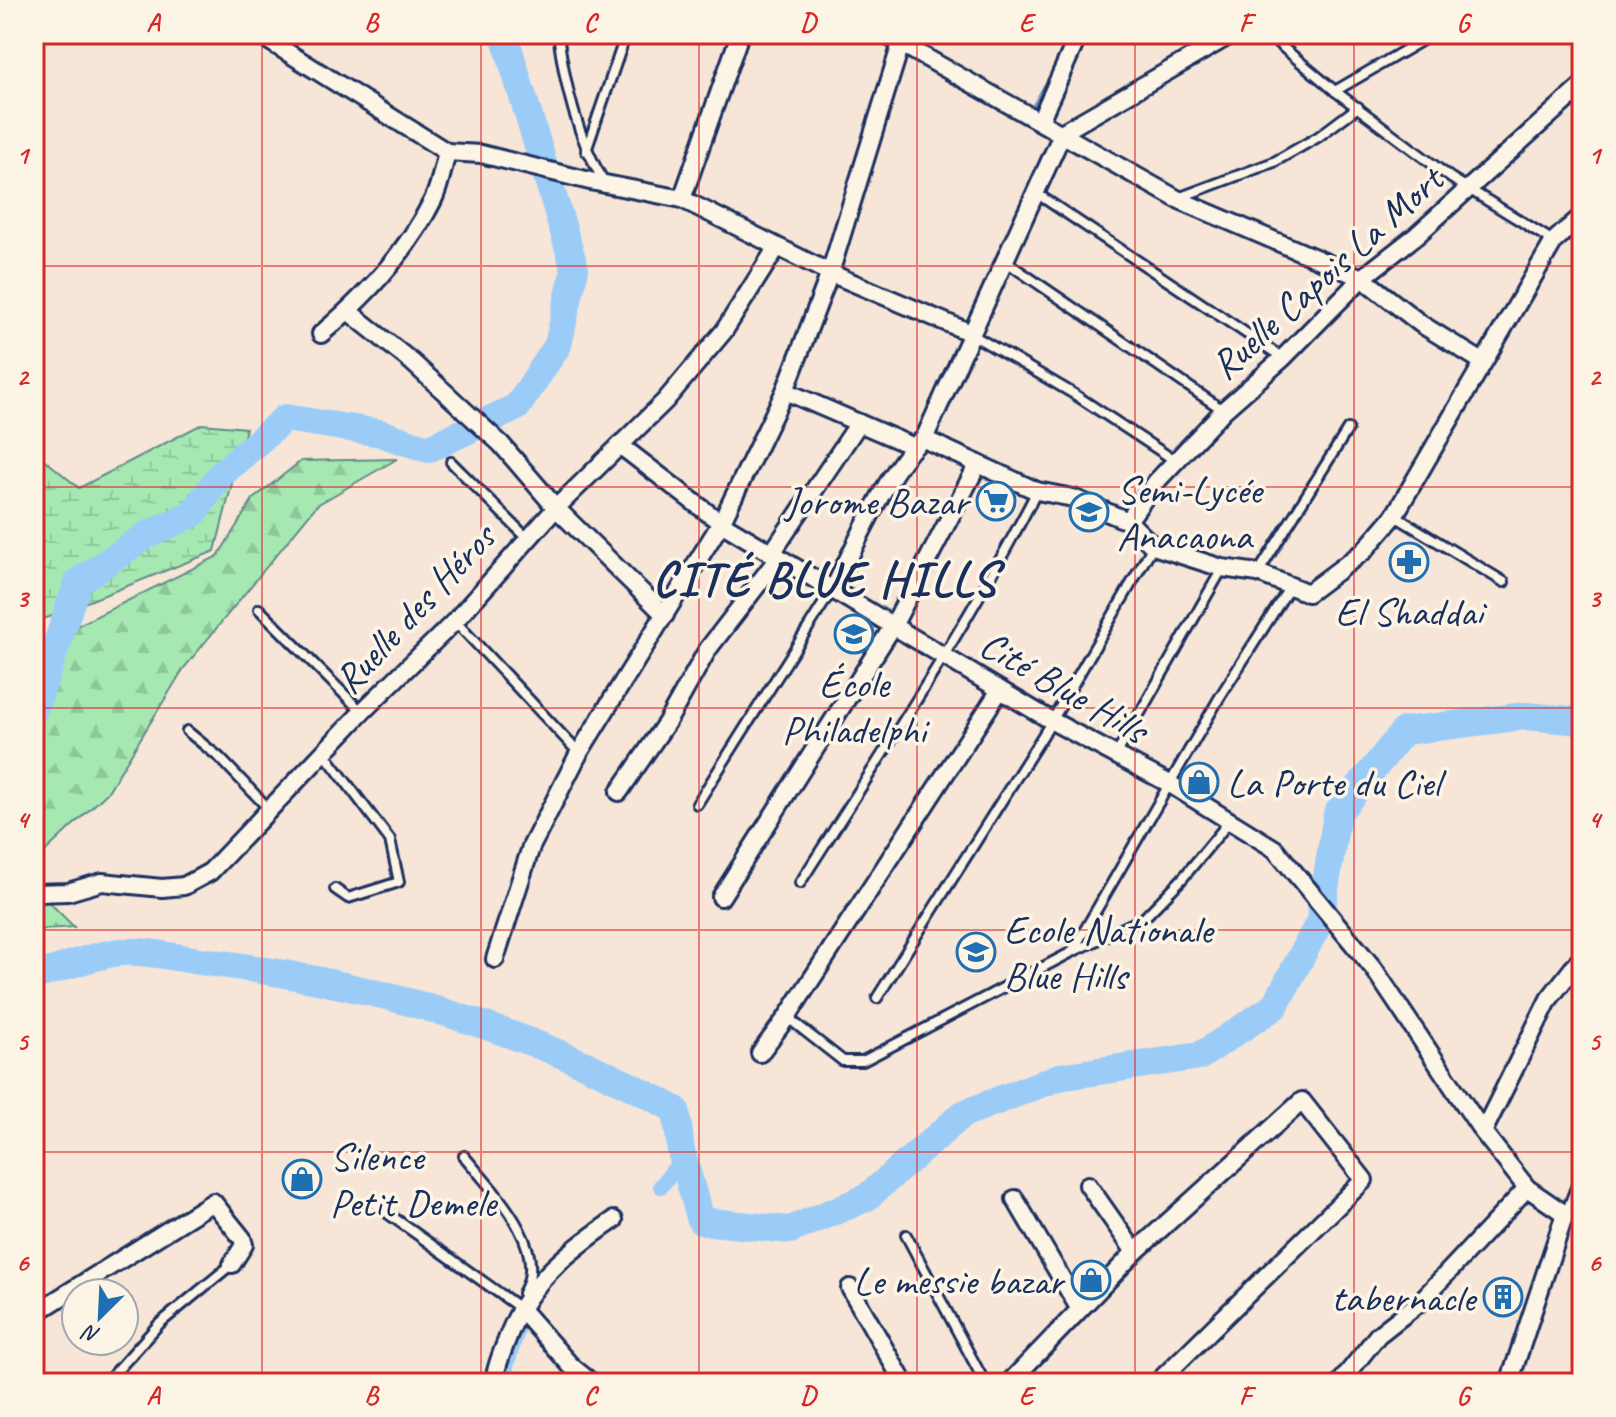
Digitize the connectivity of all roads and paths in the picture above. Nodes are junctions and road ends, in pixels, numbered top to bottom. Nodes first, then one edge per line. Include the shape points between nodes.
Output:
1 (258, 34) edge
2 (558, 34) edge
3 (626, 34) edge
4 (740, 34) edge
5 (884, 34) edge
6 (1079, 34) edge
7 (1232, 34) edge
8 (1267, 34) edge
9 (1433, 34) edge
10 (902, 39) edge
11 (1582, 86) edge
12 (1335, 91) junction
13 (1358, 107) junction
14 (1040, 121) junction
15 (1063, 132) junction
16 (447, 152) junction
17 (586, 152) junction
18 (597, 182) junction
19 (1470, 187) junction
20 (1036, 193) junction
21 (682, 199) junction
22 (1177, 199) junction
23 (1582, 216) edge
24 (1554, 241) junction
25 (777, 247) junction
26 (1005, 261) junction
27 (830, 273) junction
28 (1362, 278) junction
29 (348, 311) junction
30 (971, 333) junction
31 (321, 334) dead end
32 (1283, 358) junction
33 (1481, 361) junction
34 (785, 391) junction
35 (1224, 410) junction
36 (859, 423) junction
37 (1348, 429) dead end
38 (918, 443) junction
39 (621, 446) junction
40 (451, 462) dead end
41 (1177, 462) junction
42 (978, 464) junction
43 (1037, 491) junction
44 (556, 508) junction
45 (1394, 516) junction
46 (1128, 521) junction
47 (721, 523) junction
48 (527, 538) junction
49 (1153, 546) junction
50 (775, 555) junction
51 (1222, 568) junction
52 (1258, 573) junction
53 (1504, 582) dead end
54 (1289, 588) junction
55 (833, 590) junction
56 (259, 609) dead end
57 (665, 615) junction
58 (455, 621) junction
59 (893, 626) junction
60 (944, 657) junction
61 (1000, 690) junction
62 (362, 712) junction
63 (1052, 721) junction
64 (187, 731) dead end
65 (324, 753) junction
66 (579, 753) junction
67 (1115, 757) junction
68 (1170, 784) junction
69 (619, 792) dead end
70 (697, 804) dead end
71 (268, 808) junction
72 (1229, 822) junction
73 (800, 883) dead end
74 (335, 889) dead end
75 (34, 893) edge
76 (721, 897) dead end
77 (1072, 952) junction
78 (495, 959) dead end
79 (1577, 963) dead end
80 (877, 998) dead end
81 (787, 1017) junction
82 (760, 1053) dead end
83 (1483, 1132) junction
84 (464, 1156) dead end
85 (1582, 1172) edge
86 (1088, 1185) dead end
87 (1527, 1188) junction
88 (1015, 1199) dead end
89 (376, 1205) dead end
90 (1565, 1214) junction
91 (614, 1220) dead end
92 (906, 1235) dead end
93 (1135, 1252) junction
94 (232, 1264) joint
95 (850, 1288) dead end
96 (518, 1306) junction
97 (1079, 1308) junction
98 (34, 1314) edge
99 (35, 1361) edge
100 (51, 1383) edge
101 (106, 1383) edge
102 (494, 1383) edge
103 (592, 1383) edge
104 (904, 1383) edge
105 (985, 1383) edge
106 (1009, 1383) edge
107 (1157, 1383) edge
108 (1340, 1383) edge
109 (1509, 1383) edge

1 - 16 street
2 - 17 lane
3 - 17 lane
4 - 21 street
5 - 10 street
6 - 14 street
7 - 15 street
8 - 12 lane
9 - 12 lane
10 - 14 street
10 - 27 street
11 - 19 street, Ruelle Capois La Mort
12 - 13 lane
13 - 19 lane
13 - 22 lane via 1274,162
14 - 15 street
15 - 20 street
15 - 22 street
16 - 18 street via 481,154
16 - 29 street via 434,198 395,261
17 - 18 lane
18 - 21 street
19 - 24 lane
19 - 28 street, Ruelle Capois La Mort
20 - 26 street
20 - 32 lane
21 - 25 street
22 - 28 street
23 - 24 street
24 - 33 street
25 - 27 street
25 - 39 street, Ruelle des Héros via 724,331
26 - 30 street
26 - 35 lane
27 - 30 street
27 - 34 street
28 - 32 street, Ruelle Capois La Mort
28 - 33 street
29 - 31 street
29 - 44 street via 453,398
30 - 38 street
30 - 41 lane
32 - 35 street, Ruelle Capois La Mort
33 - 45 street
34 - 36 street
34 - 47 street
35 - 41 street, Ruelle Capois La Mort
36 - 38 street
36 - 50 street
37 - 52 lane
38 - 42 street
38 - 55 street via 891,476
39 - 44 street, Ruelle des Héros
39 - 47 street, Cité Blue Hills
40 - 48 lane
41 - 46 street, Ruelle Capois La Mort
42 - 43 street
42 - 59 street
43 - 46 street via 1073,498
43 - 60 lane
44 - 48 street, Ruelle des Héros
44 - 57 street
45 - 53 lane
45 - 54 street via 1364,551 1308,593
46 - 49 street
47 - 50 street, Cité Blue Hills
47 - 57 street
48 - 58 street, Ruelle des Héros
49 - 51 street
49 - 63 lane
50 - 55 street, Cité Blue Hills
50 - 69 street via 708,649
51 - 52 street
51 - 67 lane
52 - 54 street
54 - 68 lane
55 - 59 street, Cité Blue Hills
55 - 70 lane
56 - 62 lane
57 - 66 street
58 - 62 street, Ruelle des Héros
58 - 66 lane
59 - 60 street, Cité Blue Hills
59 - 76 street
60 - 61 street, Cité Blue Hills
60 - 73 lane
61 - 63 street, Cité Blue Hills
61 - 81 street
62 - 65 street, Ruelle des Héros
63 - 67 street, Cité Blue Hills
63 - 80 lane
64 - 71 lane
65 - 71 street, Ruelle des Héros
65 - 74 lane via 390,840 399,882 348,898
66 - 78 street via 531,847
67 - 68 street, Cité Blue Hills
68 - 72 street, Cité Blue Hills
68 - 77 lane
71 - 75 street, Ruelle des Héros via 196,882 162,888 102,882 68,892
72 - 77 lane via 1144,918
72 - 83 street, Cité Blue Hills via 1275,849 1344,931
77 - 81 lane via 863,1061 843,1061
79 - 83 street via 1549,999
81 - 82 street
83 - 87 street, Cité Blue Hills
84 - 96 lane via 514,1217 527,1251 529,1283
85 - 90 lane
86 - 93 street
87 - 90 street, Cité Blue Hills
87 - 108 street via 1420,1302 1378,1335
88 - 97 street
89 - 96 lane
90 - 109 street
91 - 96 street via 553,1265
92 - 105 lane
93 - 97 street
93 - 107 street via 1302,1101 1364,1180
94 - 98 street via 244,1245 242,1238 213,1202
94 - 101 lane via 159,1324
95 - 104 street
96 - 102 street
96 - 103 street
97 - 106 street
99 - 100 lane

